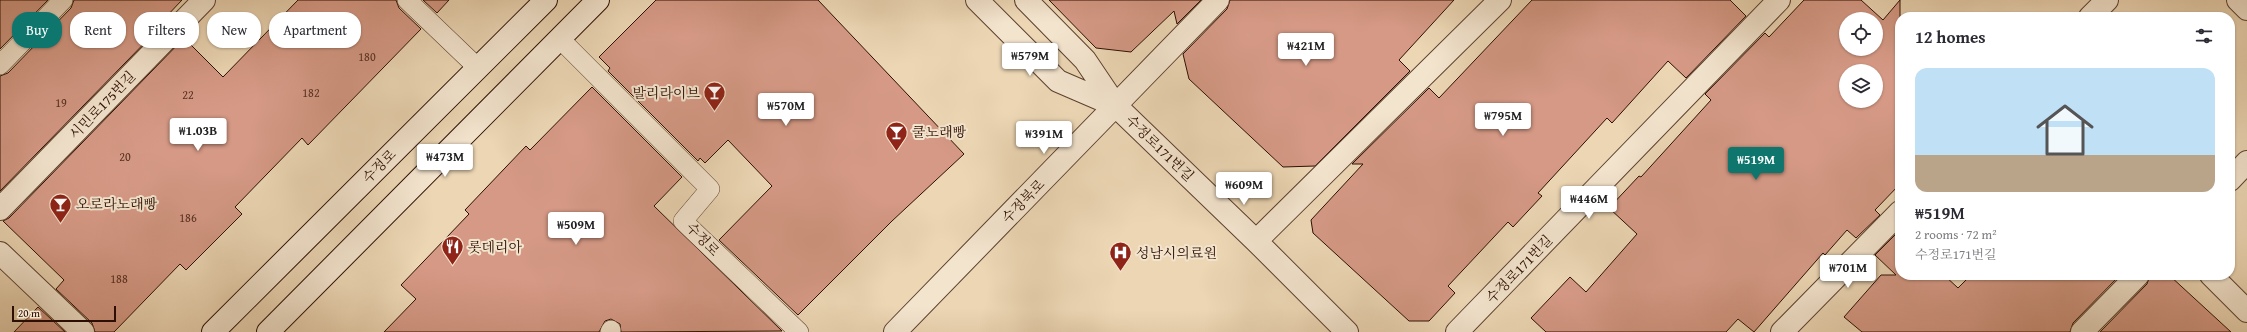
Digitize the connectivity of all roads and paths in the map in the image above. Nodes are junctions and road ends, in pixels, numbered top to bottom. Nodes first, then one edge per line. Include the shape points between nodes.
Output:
1 (63, 0) edge
2 (204, 0) edge
3 (407, 0) edge
4 (546, 0) edge
5 (598, 0) edge
6 (977, 0) edge
7 (1026, 0) edge
8 (1218, 0) edge
9 (1500, 0) edge
10 (1779, 0) edge
11 (2107, 0) edge
12 (2238, 0) edge
13 (2247, 9) edge
14 (2095, 12) edge
15 (560, 39) junction
16 (0, 65) edge
17 (478, 68) junction
18 (1116, 106) junction
19 (2247, 162) edge
20 (2235, 175) edge
21 (0, 209) edge
22 (1894, 217) edge
23 (1256, 241) junction
24 (0, 253) edge
25 (2133, 280) edge
26 (2216, 280) edge
27 (2247, 310) edge
28 (83, 332) edge
29 (213, 332) edge
30 (268, 332) edge
31 (799, 332) edge
32 (895, 332) edge
33 (1347, 332) edge
34 (1457, 332) edge
35 (1782, 332) edge
36 (2082, 332) edge

1 - 16 lane
2 - 21 street, 시민로175번길
3 - 17 lane
4 - 17 street, 수정로
5 - 15 street
6 - 18 street, 수정로171번길 via 1058,81
7 - 18 street, 수정로171번길 via 1085,60
8 - 18 street, 수정북로
9 - 23 street
10 - 34 street, 수정로171번길
11 - 14 street
12 - 13 street
15 - 30 street
15 - 31 lane, 수정로 via 710,189 683,221
17 - 29 street, 수정로
18 - 23 street, 수정로171번길
18 - 32 street, 수정북로
19 - 20 street
22 - 35 street
23 - 33 street, 수정로171번길
24 - 28 street
25 - 36 street
26 - 27 street

